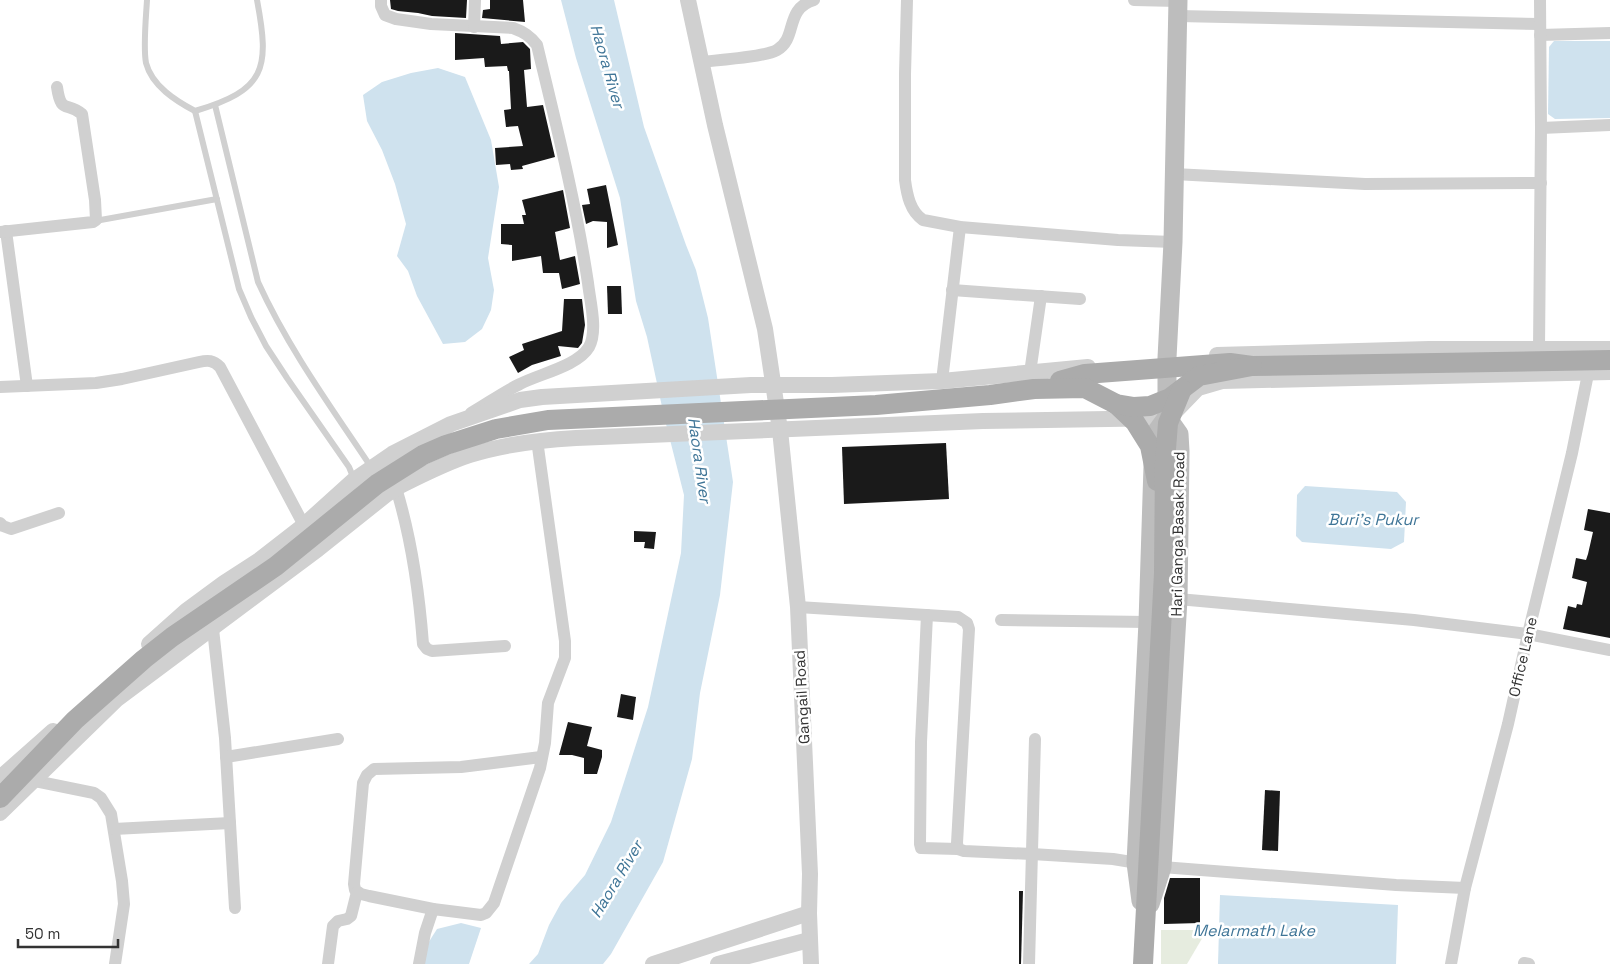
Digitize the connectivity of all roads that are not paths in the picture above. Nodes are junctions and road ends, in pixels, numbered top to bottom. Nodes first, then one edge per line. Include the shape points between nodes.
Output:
1 (147, 0) edge
2 (257, 0) edge
3 (381, 0) edge
4 (475, 0) edge
5 (688, 0) edge
6 (814, 0) edge
7 (907, 0) edge
8 (1134, 0) edge
9 (1540, 0) edge
10 (1178, 6) edge
11 (474, 27) junction
12 (1540, 29) junction
13 (1610, 33) edge
14 (701, 62) junction
15 (57, 87) dead end
16 (215, 105) junction
17 (195, 112) junction
18 (1610, 125) edge
19 (1541, 128) junction
20 (1174, 174) junction
21 (1541, 183) junction
22 (217, 199) junction
23 (95, 221) junction
24 (960, 227) junction
25 (3, 231) edge
26 (1173, 242) junction
27 (952, 290) junction
28 (1041, 296) junction
29 (1080, 299) dead end
30 (1539, 349) junction
31 (1610, 349) edge
32 (1602, 355) edge
33 (1166, 358) junction
34 (1252, 366) junction
35 (1610, 372) edge
36 (1589, 373) junction
37 (1032, 381) junction
38 (942, 382) junction
39 (773, 385) junction
40 (27, 386) junction
41 (0, 388) edge
42 (1182, 389) junction
43 (1116, 404) junction
44 (1167, 417) junction
45 (451, 424) junction
46 (780, 430) junction
47 (537, 440) junction
48 (372, 468) junction
49 (354, 480) junction
50 (392, 491) junction
51 (374, 504) junction
52 (59, 513) dead end
53 (0, 523) edge
54 (303, 526) junction
55 (318, 550) junction
56 (1164, 573) junction
57 (1178, 598) junction
58 (798, 607) junction
59 (927, 615) junction
60 (1001, 620) dead end
61 (1148, 622) junction
62 (213, 629) junction
63 (1528, 634) junction
64 (505, 646) dead end
65 (1610, 650) edge
66 (1035, 738) dead end
67 (338, 739) dead end
68 (226, 757) junction
69 (541, 757) junction
70 (0, 777) edge
71 (35, 781) junction
72 (0, 798) edge
73 (0, 814) edge
74 (230, 823) junction
75 (114, 829) junction
76 (958, 849) junction
77 (1032, 854) junction
78 (1149, 865) junction
79 (1465, 888) junction
80 (357, 892) junction
81 (235, 908) dead end
82 (433, 910) junction
83 (809, 912) junction
84 (809, 940) junction
85 (1524, 963) edge
86 (115, 964) edge
87 (328, 964) edge
88 (419, 964) edge
89 (654, 964) edge
90 (718, 964) edge
91 (811, 964) edge
92 (1029, 964) edge
93 (1143, 964) edge
94 (1451, 964) edge
95 (1529, 964) edge

1 - 17 lane via 146,63 161,87
2 - 16 lane via 263,59 256,78 244,89
3 - 11 street via 384,15 396,20
4 - 11 street
5 - 14 street, Gangail Road
6 - 14 street via 798,10 786,41 776,50
7 - 24 street via 907,195 923,220
8 - 10 street
9 - 12 street
10 - 12 street
10 - 20 main road
11 - 45 street via 513,28 538,45 574,204 593,335 590,347 582,355 522,382
12 - 13 street
12 - 19 street
14 - 39 street, Gangail Road via 764,329
15 - 23 street via 61,104 82,114 95,200
16 - 17 lane
16 - 48 lane via 258,282 291,347
17 - 22 lane
18 - 19 street
19 - 21 street
20 - 21 street via 1365,184
20 - 26 main road
21 - 30 street
22 - 23 lane
22 - 49 lane via 239,289 251,317 282,370 349,467
23 - 25 street
24 - 26 street
24 - 27 street
25 - 40 street
26 - 33 main road
27 - 28 street
27 - 38 street
28 - 29 street
28 - 37 street
30 - 32 street
30 - 33 street via 1430,349
31 - 32 street
32 - 34 main road
32 - 36 street, Office Lane
33 - 37 street
33 - 44 main road
34 - 37 main road via 1230,363
34 - 42 main road via 1199,376
35 - 36 street
36 - 44 street via 1222,381 1198,388
36 - 63 street, Office Lane
37 - 38 street
37 - 43 main road via 1085,388
37 - 72 main road via 963,398 548,420 496,429 446,445 377,484 276,566 144,659 75,720
38 - 39 street
39 - 45 street via 542,397 520,400
39 - 46 street, Gangail Road
40 - 41 street
40 - 54 street via 96,383 199,362 215,363
42 - 43 main road via 1150,406
42 - 56 main road via 1168,423
43 - 56 main road via 1135,422 1150,446
44 - 46 street
44 - 57 main road, Hari Ganga Basak Road via 1179,434
44 - 61 main road, Hari Ganga Basak Road via 1154,435
45 - 48 street
46 - 47 street
46 - 58 street, Gangail Road
47 - 50 street via 468,455
47 - 69 street via 566,658 548,704
48 - 49 street
48 - 50 lane
49 - 51 lane
49 - 54 street
50 - 51 street
50 - 64 street via 411,545 426,650
51 - 55 street
52 - 53 street via 10,528
54 - 55 street
54 - 70 street via 186,611
55 - 62 street
56 - 78 main road
57 - 63 street
57 - 78 main road, Hari Ganga Basak Road
58 - 59 street
58 - 83 street, Gangail Road
59 - 76 street via 958,617 968,623 969,629
59 - 76 street via 920,844 921,848 927,849
60 - 61 street
61 - 78 main road, Hari Ganga Basak Road
62 - 68 street
62 - 71 street via 116,699
63 - 65 street
63 - 79 street, Office Lane
66 - 77 street
67 - 68 street
68 - 74 street
69 - 80 street via 461,767 370,771 363,783 354,884
69 - 82 street via 529,802 490,909 473,915
71 - 73 street
71 - 75 street via 94,793 109,809
74 - 75 street
74 - 81 street
75 - 86 street via 124,904
76 - 77 street
77 - 78 street via 1113,859
77 - 92 street
78 - 79 street
78 - 93 main road
79 - 94 street, Office Lane
80 - 82 street
80 - 87 street via 351,916 333,926
82 - 88 street
83 - 84 street, Gangail Road
83 - 89 street
84 - 90 street
84 - 91 street, Gangail Road
85 - 95 street

